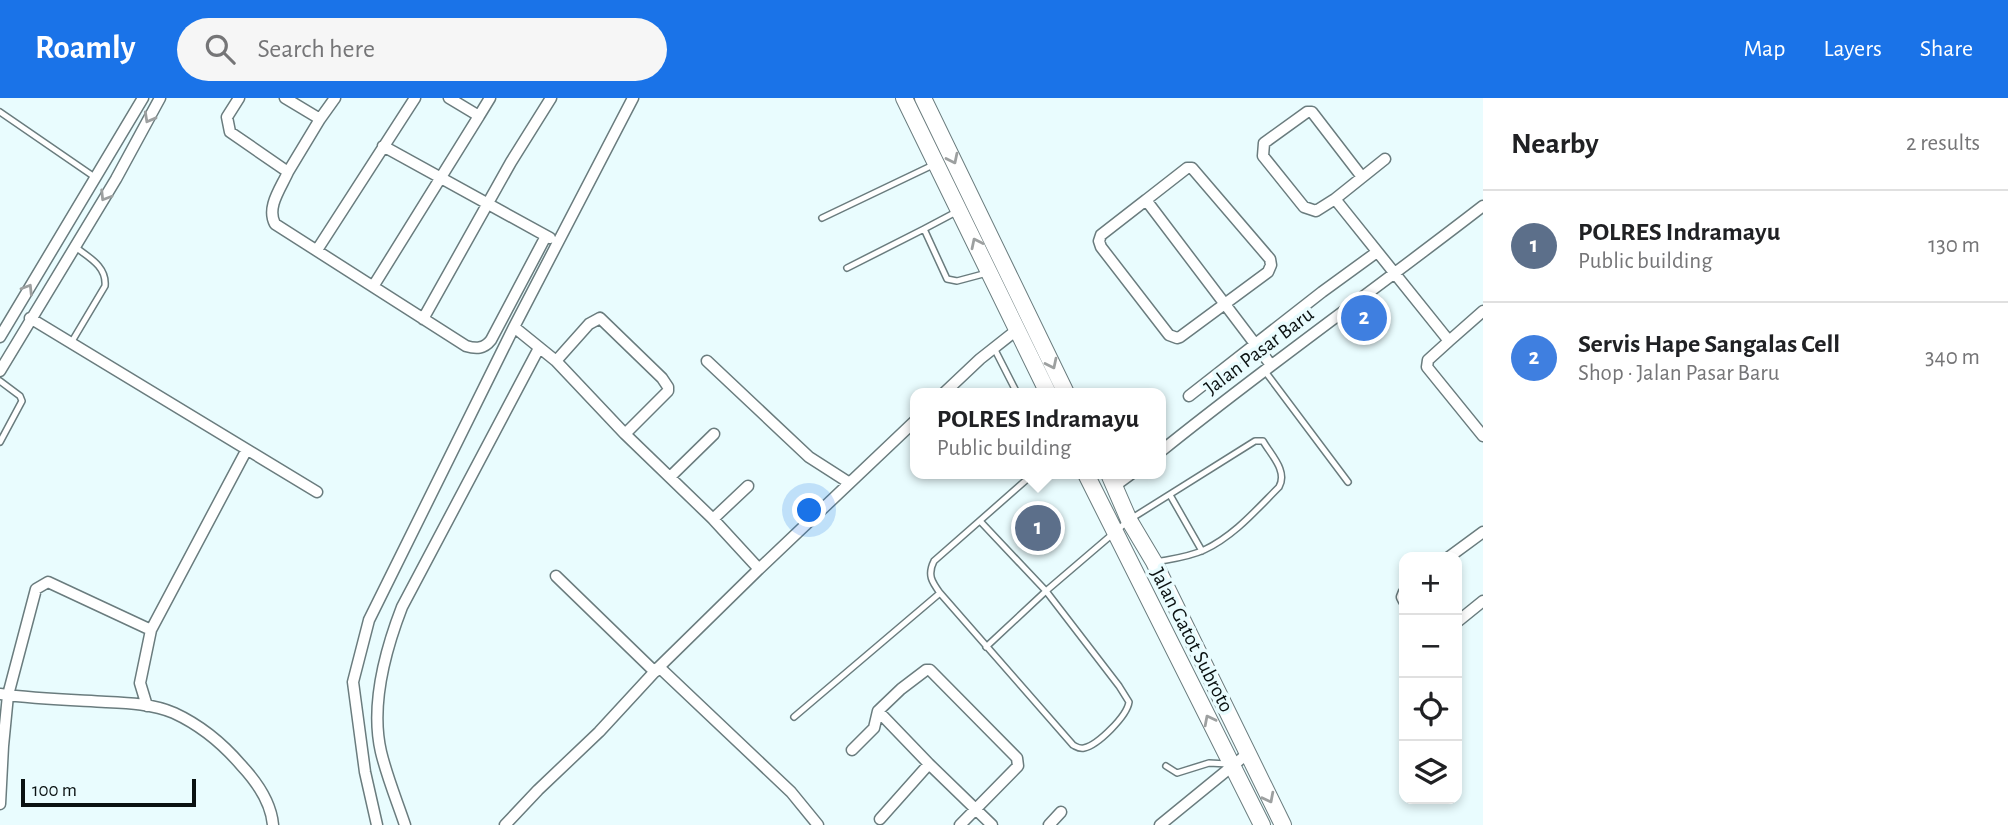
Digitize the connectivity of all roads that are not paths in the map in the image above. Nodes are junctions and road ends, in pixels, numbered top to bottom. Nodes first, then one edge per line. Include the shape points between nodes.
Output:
1 (143, 98) edge
2 (160, 98) edge
3 (239, 98) edge
4 (285, 98) edge
5 (335, 98) edge
6 (415, 98) edge
7 (449, 98) edge
8 (490, 98) edge
9 (551, 98) edge
10 (633, 98) edge
11 (904, 98) edge
12 (923, 98) edge
13 (0, 112) edge
14 (479, 116) junction
15 (320, 119) junction
16 (383, 146) junction
17 (1385, 159) dead end
18 (936, 163) junction
19 (288, 172) junction
20 (1362, 177) junction
21 (96, 178) junction
22 (440, 179) junction
23 (1335, 199) junction
24 (1146, 201) junction
25 (488, 205) junction
26 (1483, 206) edge
27 (960, 210) junction
28 (822, 218) dead end
29 (924, 229) junction
30 (546, 236) junction
31 (559, 242) junction
32 (58, 243) junction
33 (72, 249) junction
34 (317, 250) junction
35 (1377, 252) junction
36 (847, 268) dead end
37 (990, 272) junction
38 (1394, 275) junction
39 (374, 285) junction
40 (1225, 303) junction
41 (30, 317) junction
42 (1481, 318) edge
43 (423, 319) junction
44 (516, 329) junction
45 (1018, 329) junction
46 (0, 337) edge
47 (1448, 341) junction
48 (71, 343) junction
49 (1256, 344) junction
50 (537, 346) junction
51 (994, 348) junction
52 (3, 356) edge
53 (707, 360) dead end
54 (556, 361) junction
55 (1268, 368) junction
56 (0, 371) edge
57 (0, 381) edge
58 (950, 388) edge
59 (1014, 388) edge
60 (1046, 388) edge
61 (1064, 388) edge
62 (1189, 396) dead end
63 (910, 425) edge
64 (625, 434) junction
65 (714, 434) dead end
66 (1483, 436) edge
67 (0, 442) edge
68 (1166, 447) edge
69 (246, 451) junction
70 (670, 477) junction
71 (1026, 479) edge
72 (1088, 479) edge
73 (1112, 479) edge
74 (848, 482) junction
75 (1348, 482) dead end
76 (748, 486) dead end
77 (317, 492) dead end
78 (1170, 495) junction
79 (713, 519) junction
80 (1129, 520) junction
81 (980, 521) junction
82 (1114, 531) junction
83 (1483, 532) edge
84 (1202, 551) junction
85 (1456, 552) edge
86 (1154, 562) junction
87 (759, 569) junction
88 (556, 576) dead end
89 (1046, 591) junction
90 (940, 593) junction
91 (1483, 601) edge
92 (1462, 618) edge
93 (151, 629) junction
94 (986, 648) junction
95 (657, 669) junction
96 (4, 695) edge
97 (147, 706) junction
98 (878, 711) junction
99 (794, 717) dead end
100 (852, 750) dead end
101 (1247, 754) junction
102 (929, 764) junction
103 (1232, 764) junction
104 (1166, 766) dead end
105 (0, 804) edge
106 (977, 808) junction
107 (1061, 812) dead end
108 (880, 818) dead end
109 (274, 825) edge
110 (377, 825) edge
111 (405, 825) edge
112 (505, 825) edge
113 (817, 825) edge
114 (960, 825) edge
115 (992, 825) edge
116 (1049, 825) edge
117 (1160, 825) edge
118 (1262, 825) edge
119 (1283, 825) edge

1 - 21 street
2 -> 33 street
3 - 19 street via 227,117 230,132
4 - 15 street
5 - 15 street
6 - 16 street
7 - 14 street
8 - 14 street
9 - 25 street
10 - 31 street
11 - 18 street
12 -> 61 street
13 - 21 lane
14 - 22 street
15 - 19 street
16 - 22 street
16 - 34 street
17 - 20 street
18 - 27 street
18 - 28 lane
19 - 34 street via 271,215 280,228
20 - 23 street
20 - 23 street via 1312,112 1264,143 1263,156 1304,207 1316,211
21 - 32 street
22 - 25 street
22 - 39 street
23 - 35 street
24 - 40 street
24 - 40 street via 1192,168 1270,259 1268,272
24 - 40 street via 1099,241 1169,335 1177,338
25 - 30 street
25 - 43 street
26 - 38 street, Jalan Pasar Baru
27 - 29 lane
37 -> 27 street
29 - 36 lane
29 - 37 lane via 947,279 957,281
30 - 31 street
30 - 43 street via 487,345 467,346
31 - 44 street
32 - 33 street
46 -> 32 street
33 - 41 street
33 - 48 lane via 101,267 105,286
34 - 39 street
35 - 38 street
35 - 49 street
37 - 45 street
38 - 47 street
38 - 55 street, Jalan Pasar Baru
39 - 43 street
40 - 49 street
41 - 48 street
41 - 52 street
42 - 47 street
44 - 50 street
44 - 110 street via 369,620 358,656 353,682 357,726
45 - 51 street
45 - 60 street
47 - 66 street via 1428,360 1427,367
48 - 69 street
49 - 55 street
49 - 62 street
50 - 54 street
50 - 111 street via 390,638 378,712 381,750
51 - 58 street
51 - 59 lane
52 - 56 street
53 - 74 street via 809,457
54 - 64 street
54 - 64 street via 600,318 662,378 668,391
55 - 68 street, Jalan Pasar Baru
55 - 75 lane
57 - 67 lane via 22,401
63 - 74 street
64 - 70 street
65 - 70 street
69 - 77 street
69 - 93 street
70 - 79 street
71 - 81 lane
72 - 82 street, Jalan Gatot Subroto
73 - 80 street, Jalan Gatot Subroto
74 - 87 street
76 - 79 street
78 - 80 lane
78 - 84 lane
78 - 84 lane via 1258,440 1283,473 1279,487 1239,527
79 - 87 street
80 - 82 lane
80 - 86 street, Jalan Gatot Subroto
81 - 89 lane
81 - 90 lane via 934,561 929,570 931,582
82 - 89 lane
103 -> 82 street, Jalan Gatot Subroto
83 - 85 street
84 - 86 lane
86 - 101 street, Jalan Gatot Subroto
87 - 95 street
88 - 95 street
89 - 94 lane
89 - 94 lane via 1127,696 1128,708 1113,727 1086,748 1073,745
90 - 94 lane
90 - 99 lane
91 - 92 street
93 - 96 street via 48,582 41,584
93 - 97 street via 140,683
95 - 112 street
95 - 113 street via 791,792
96 - 97 street
96 - 105 street
97 - 109 street via 173,712 217,741 265,797
98 - 100 street via 874,729
98 - 102 street
98 - 106 street via 926,670 934,673 1017,758 1018,766
101 - 103 street
101 -> 119 street, Jalan Gatot Subroto
102 - 106 street
102 - 108 street
103 - 104 lane via 1209,763 1177,773
103 - 117 street
103 - 118 street, Jalan Gatot Subroto
106 - 114 street
106 - 115 street
107 - 116 street

